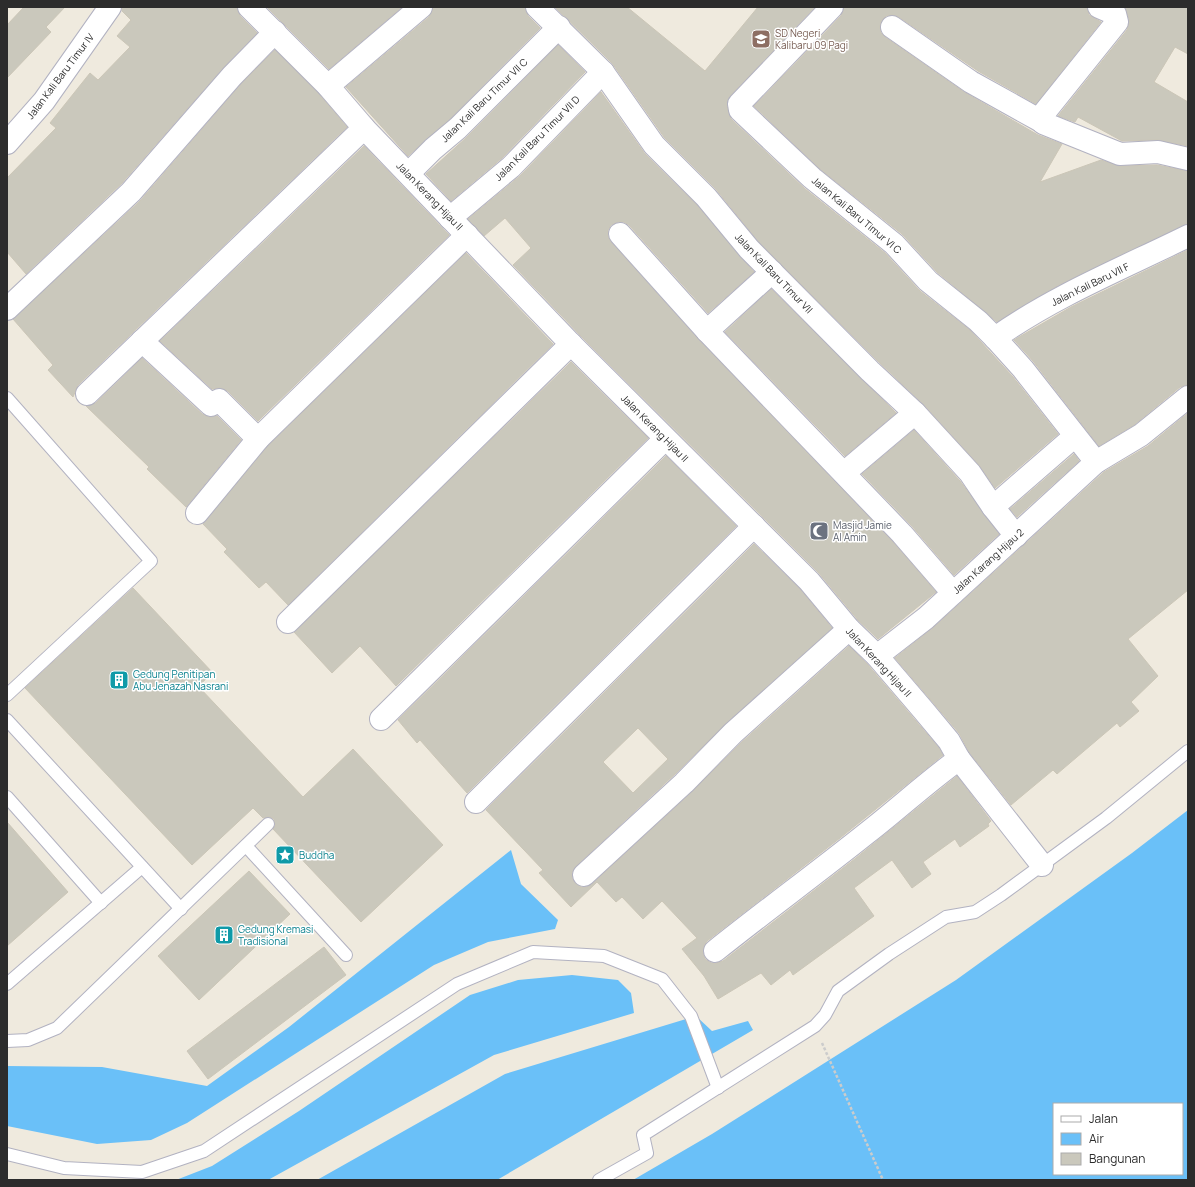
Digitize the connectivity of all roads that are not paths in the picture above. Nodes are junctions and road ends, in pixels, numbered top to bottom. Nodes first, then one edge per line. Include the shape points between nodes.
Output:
1 (110, 7) edge
2 (249, 7) edge
3 (421, 7) edge
4 (537, 7) edge
5 (832, 7) edge
6 (1099, 7) edge
7 (559, 27) junction
8 (892, 27) dead end
9 (276, 32) junction
10 (603, 72) junction
11 (328, 86) junction
12 (1041, 121) junction
13 (364, 128) junction
14 (7, 143) edge
15 (1188, 159) edge
16 (409, 173) junction
17 (450, 218) junction
18 (620, 234) dead end
19 (467, 235) junction
20 (1188, 236) edge
21 (772, 272) junction
22 (7, 309) edge
23 (707, 331) junction
24 (995, 338) junction
25 (142, 341) junction
26 (571, 344) junction
27 (87, 394) dead end
28 (1188, 397) edge
29 (7, 398) edge
30 (915, 413) junction
31 (1075, 436) junction
32 (258, 439) junction
33 (665, 439) junction
34 (1096, 462) junction
35 (844, 473) junction
36 (993, 507) junction
37 (197, 513) dead end
38 (754, 526) junction
39 (1016, 536) junction
40 (953, 593) junction
41 (288, 622) dead end
42 (849, 629) junction
43 (877, 656) junction
44 (7, 695) edge
45 (381, 719) dead end
46 (7, 720) edge
47 (1188, 751) edge
48 (959, 759) junction
49 (7, 797) edge
50 (476, 802) dead end
51 (268, 824) dead end
52 (246, 846) junction
53 (1042, 865) junction
54 (142, 867) junction
55 (584, 875) dead end
56 (101, 903) junction
57 (181, 909) junction
58 (715, 951) dead end
59 (346, 955) dead end
60 (7, 984) edge
61 (7, 1041) edge
62 (718, 1088) junction
63 (7, 1154) edge
64 (599, 1180) edge

1 - 14 street, Jalan Kali Baru Timur IV via 44,101
2 - 9 street, Jalan Kerang Hijau II
3 - 11 street
4 - 7 street, Jalan Kali Baru Timur VII
5 - 24 street, Jalan Kali Baru Timur VI C via 739,104 740,110 812,178 894,244 928,281
6 - 12 street via 1115,14 1117,22 1044,113
7 - 10 street, Jalan Kali Baru Timur VII
7 - 16 street, Jalan Kali Baru Timur VII C
8 - 12 street via 971,82
9 - 11 street, Jalan Kerang Hijau II
9 - 22 street via 232,76 131,192
10 - 17 street, Jalan Kali Baru Timur VII D via 511,167
10 - 21 street, Jalan Kali Baru Timur VII via 654,145 706,197 749,249
11 - 13 street, Jalan Kerang Hijau II
12 - 15 street via 1046,126 1120,154 1158,152
13 - 16 street, Jalan Kerang Hijau II
13 - 25 street
16 - 17 street, Jalan Kerang Hijau II
17 - 19 street, Jalan Kerang Hijau II
18 - 23 street
19 - 26 street, Jalan Kerang Hijau II
19 - 32 street
20 - 24 street, Jalan Kali Baru VII F via 1023,318
21 - 23 street
21 - 30 street, Jalan Kali Baru Timur VII
23 - 35 street
24 - 31 street, Jalan Kali Baru Timur VI C via 1023,369
25 - 27 street
25 - 32 street via 211,405 219,400
26 - 33 street, Jalan Kerang Hijau II
26 - 41 street
28 - 34 street, Jalan Karang Hijau 2 via 1141,435
29 - 44 lane via 151,561
30 - 35 street
30 - 36 street, Jalan Kali Baru Timur VII via 970,472
31 - 34 street, Jalan Kali Baru Timur VI C
31 - 36 street
32 - 37 street
33 - 38 street, Jalan Kerang Hijau II
33 - 45 street
34 - 39 street, Jalan Karang Hijau 2
35 - 40 street
36 - 39 street, Jalan Kali Baru Timur VII
38 - 42 street, Jalan Kerang Hijau II via 809,581
38 - 50 street
39 - 40 street, Jalan Karang Hijau 2
40 - 43 street, Jalan Karang Hijau 2 via 926,618
42 - 43 street, Jalan Kerang Hijau II
42 - 55 street via 733,733 684,783
43 - 48 street, Jalan Kerang Hijau II via 949,741
46 - 54 lane
47 - 53 lane via 1106,818
48 - 53 street, Jalan Kerang Hijau II
48 - 58 street via 923,785 842,854
49 - 56 lane
51 - 52 lane
52 - 57 lane
52 - 59 lane
53 - 62 lane via 975,912 946,917 889,954 838,991 825,1015 815,1026
54 - 56 lane
54 - 57 lane
56 - 60 lane
57 - 61 lane via 57,1028 28,1040
62 - 63 lane via 691,1016 662,978 604,956 533,952 457,984 204,1152 142,1172 64,1168
62 - 64 lane via 643,1135 647,1153

